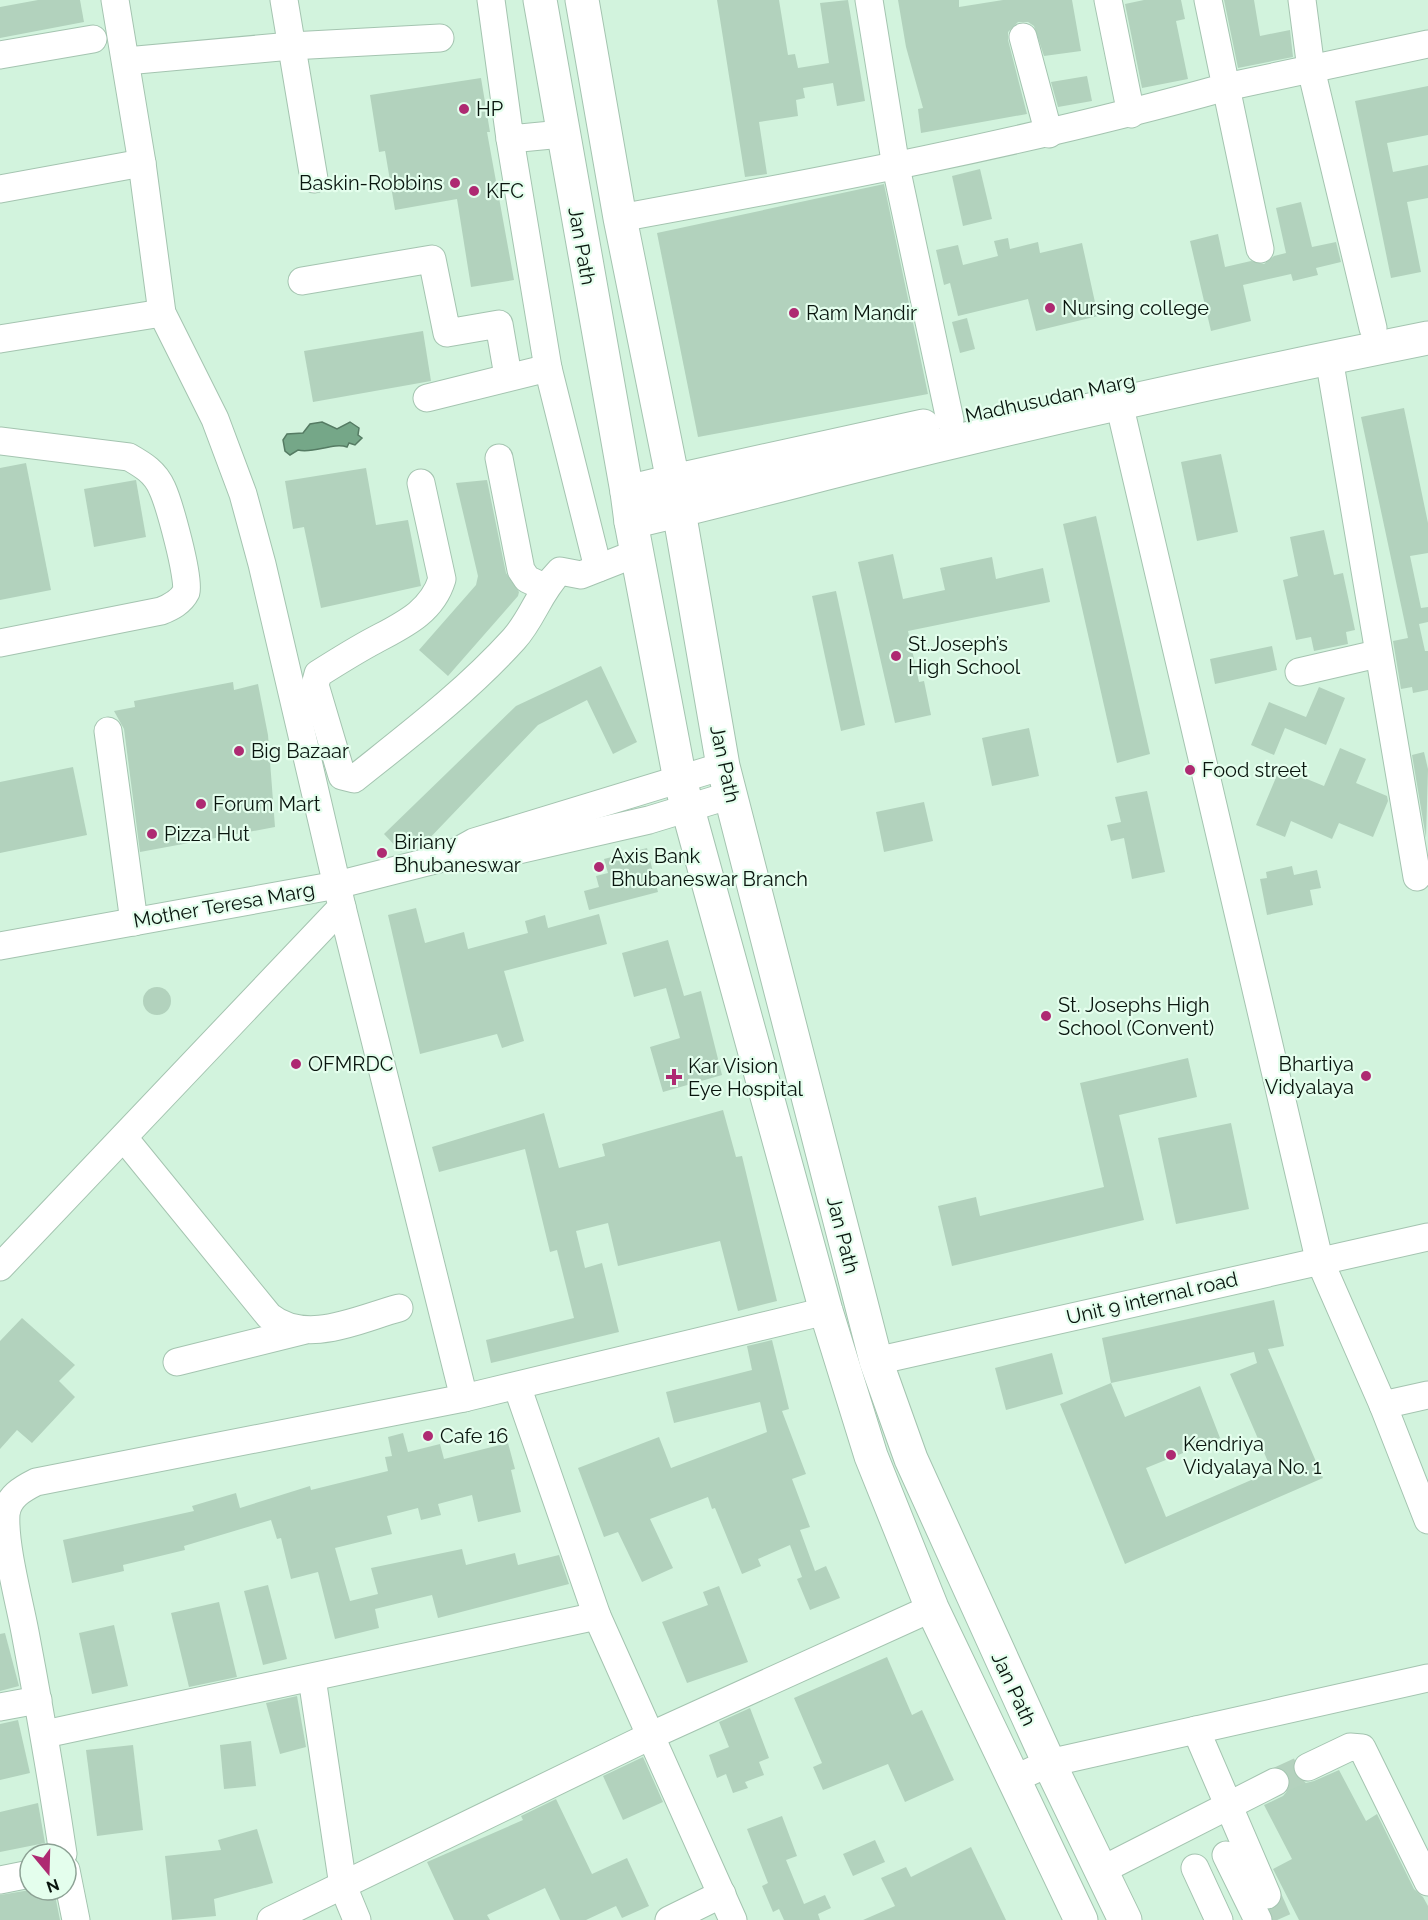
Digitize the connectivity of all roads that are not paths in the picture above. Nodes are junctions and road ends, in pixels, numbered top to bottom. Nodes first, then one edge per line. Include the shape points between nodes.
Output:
1 (115, 0) edge
2 (284, 0) edge
3 (490, 0) edge
4 (540, 0) edge
5 (582, 0) edge
6 (869, 0) edge
7 (1108, 0) edge
8 (1208, 0) edge
9 (1302, 0) edge
10 (1023, 37) dead end
11 (440, 38) dead end
12 (93, 39) dead end
13 (1428, 44) edge
14 (291, 46) junction
15 (0, 55) edge
16 (126, 61) junction
17 (1311, 69) junction
18 (1226, 87) junction
19 (1131, 114) junction
20 (562, 134) junction
21 (1049, 134) junction
22 (510, 139) junction
23 (142, 163) junction
24 (896, 167) junction
25 (314, 179) dead end
26 (0, 189) edge
27 (620, 218) junction
28 (1260, 249) dead end
29 (302, 280) dead end
30 (162, 313) junction
31 (1428, 317) edge
32 (1373, 328) junction
33 (1428, 338) edge
34 (0, 339) edge
35 (1329, 358) junction
36 (548, 368) junction
37 (508, 376) junction
38 (427, 398) dead end
39 (1119, 403) junction
40 (950, 420) junction
41 (0, 441) edge
42 (499, 458) dead end
43 (421, 483) dead end
44 (676, 496) junction
45 (632, 522) junction
46 (598, 568) junction
47 (544, 587) junction
48 (0, 643) edge
49 (1377, 654) junction
50 (1299, 672) dead end
51 (108, 731) dead end
52 (727, 781) junction
53 (684, 794) junction
54 (1417, 877) dead end
55 (340, 896) junction
56 (134, 922) junction
57 (0, 946) edge
58 (124, 1138) junction
59 (1428, 1237) edge
60 (1319, 1259) junction
61 (0, 1267) edge
62 (399, 1308) dead end
63 (826, 1311) junction
64 (302, 1331) junction
65 (876, 1361) junction
66 (177, 1362) dead end
67 (517, 1386) junction
68 (1428, 1395) edge
69 (464, 1398) junction
70 (1383, 1405) junction
71 (1428, 1520) edge
72 (6, 1565) edge
73 (932, 1608) junction
74 (597, 1616) junction
75 (312, 1678) junction
76 (1428, 1678) edge
77 (38, 1700) junction
78 (0, 1707) edge
79 (1196, 1730) junction
80 (45, 1734) junction
81 (651, 1736) junction
82 (1048, 1763) junction
83 (1308, 1767) tunnel mouth
84 (1014, 1779) junction
85 (1275, 1782) tunnel mouth
86 (1229, 1806) junction
87 (61, 1842) edge
88 (1100, 1871) junction
89 (18, 1876) edge
90 (0, 1880) edge
91 (1428, 1882) edge
92 (343, 1886) junction
93 (722, 1894) junction
94 (1267, 1894) tunnel mouth
95 (72, 1902) edge
96 (76, 1920) edge
97 (271, 1920) edge
98 (357, 1920) edge
99 (669, 1920) edge
100 (733, 1920) edge
101 (1081, 1920) edge
102 (1125, 1920) edge
103 (1219, 1920) edge
104 (1258, 1920) tunnel mouth

1 - 16 street
2 - 14 street
3 - 22 street
4 - 20 main road, Jan Path
5 - 27 main road, Jan Path
6 - 24 street
7 - 19 street
8 - 18 street
9 - 17 street
10 - 21 street
11 - 14 street
12 - 15 street
13 - 17 street
14 - 16 street
14 - 25 street
16 - 23 street
17 - 18 street
17 - 32 street
18 - 19 street
18 - 28 street
19 - 21 street
20 - 22 street
20 - 45 main road, Jan Path
21 - 24 street
22 - 36 street
23 - 26 street
23 - 30 street
24 - 27 street
24 - 40 street
27 - 44 main road, Jan Path
29 - 37 street via 432,259 447,333 499,324
30 - 34 street
30 - 55 street via 215,419 243,494
31 - 32 main road, Madhusudan Marg
32 - 40 main road, Madhusudan Marg
33 - 35 main road, Madhusudan Marg
35 - 39 main road, Madhusudan Marg
35 - 49 street
36 - 37 street
36 - 46 street
37 - 38 street
39 - 44 main road, Madhusudan Marg via 721,498
39 - 60 street
40 - 44 main road, Madhusudan Marg
41 - 48 street via 129,457 148,467 162,488 187,576 186,592 176,604 161,611
42 - 47 street via 521,570 527,579
43 - 47 street via 442,579 438,592 407,624 318,674 315,685 342,777 354,779 449,703 514,639 528,621
44 - 45 main road
44 - 52 main road, Jan Path
45 - 46 street
45 - 53 main road, Jan Path
46 - 47 street via 580,575 560,571
49 - 50 street
49 - 54 street
51 - 56 street
52 - 53 street, Mother Teresa Marg
52 - 65 main road, Jan Path
53 - 55 street, Mother Teresa Marg via 484,858 447,857
53 - 63 main road, Jan Path
55 - 56 street, Mother Teresa Marg
55 - 58 street
55 - 69 street
56 - 57 street, Mother Teresa Marg
58 - 61 street
58 - 64 street via 269,1316 279,1324
59 - 60 street, Unit 9 internal road
60 - 65 street, Unit 9 internal road
60 - 70 street
62 - 64 street
63 - 67 street
63 - 73 main road, Jan Path via 871,1456
64 - 66 street
65 - 82 main road, Jan Path via 910,1459
67 - 69 street
67 - 74 street
68 - 70 street
69 - 72 street via 36,1482 20,1490 10,1502 6,1514
70 - 71 street
72 - 77 street
73 - 81 street
73 - 84 main road, Jan Path
74 - 75 street
74 - 81 street
75 - 80 street
75 - 92 street
76 - 79 street
77 - 78 street
77 - 80 street
79 - 82 street
79 - 86 street
80 - 87 street
81 - 92 street
81 - 93 street
82 - 84 street
82 - 88 main road, Jan Path
83 - 91 street via 1350,1747 1362,1748
84 - 101 main road, Jan Path
85 - 86 street
86 - 88 street
86 - 94 street
88 - 102 main road, Jan Path
89 - 90 street
92 - 97 street
92 - 98 street
93 - 99 street
93 - 100 street
95 - 96 street
103 - 104 street via 1198,1874 1229,1860

